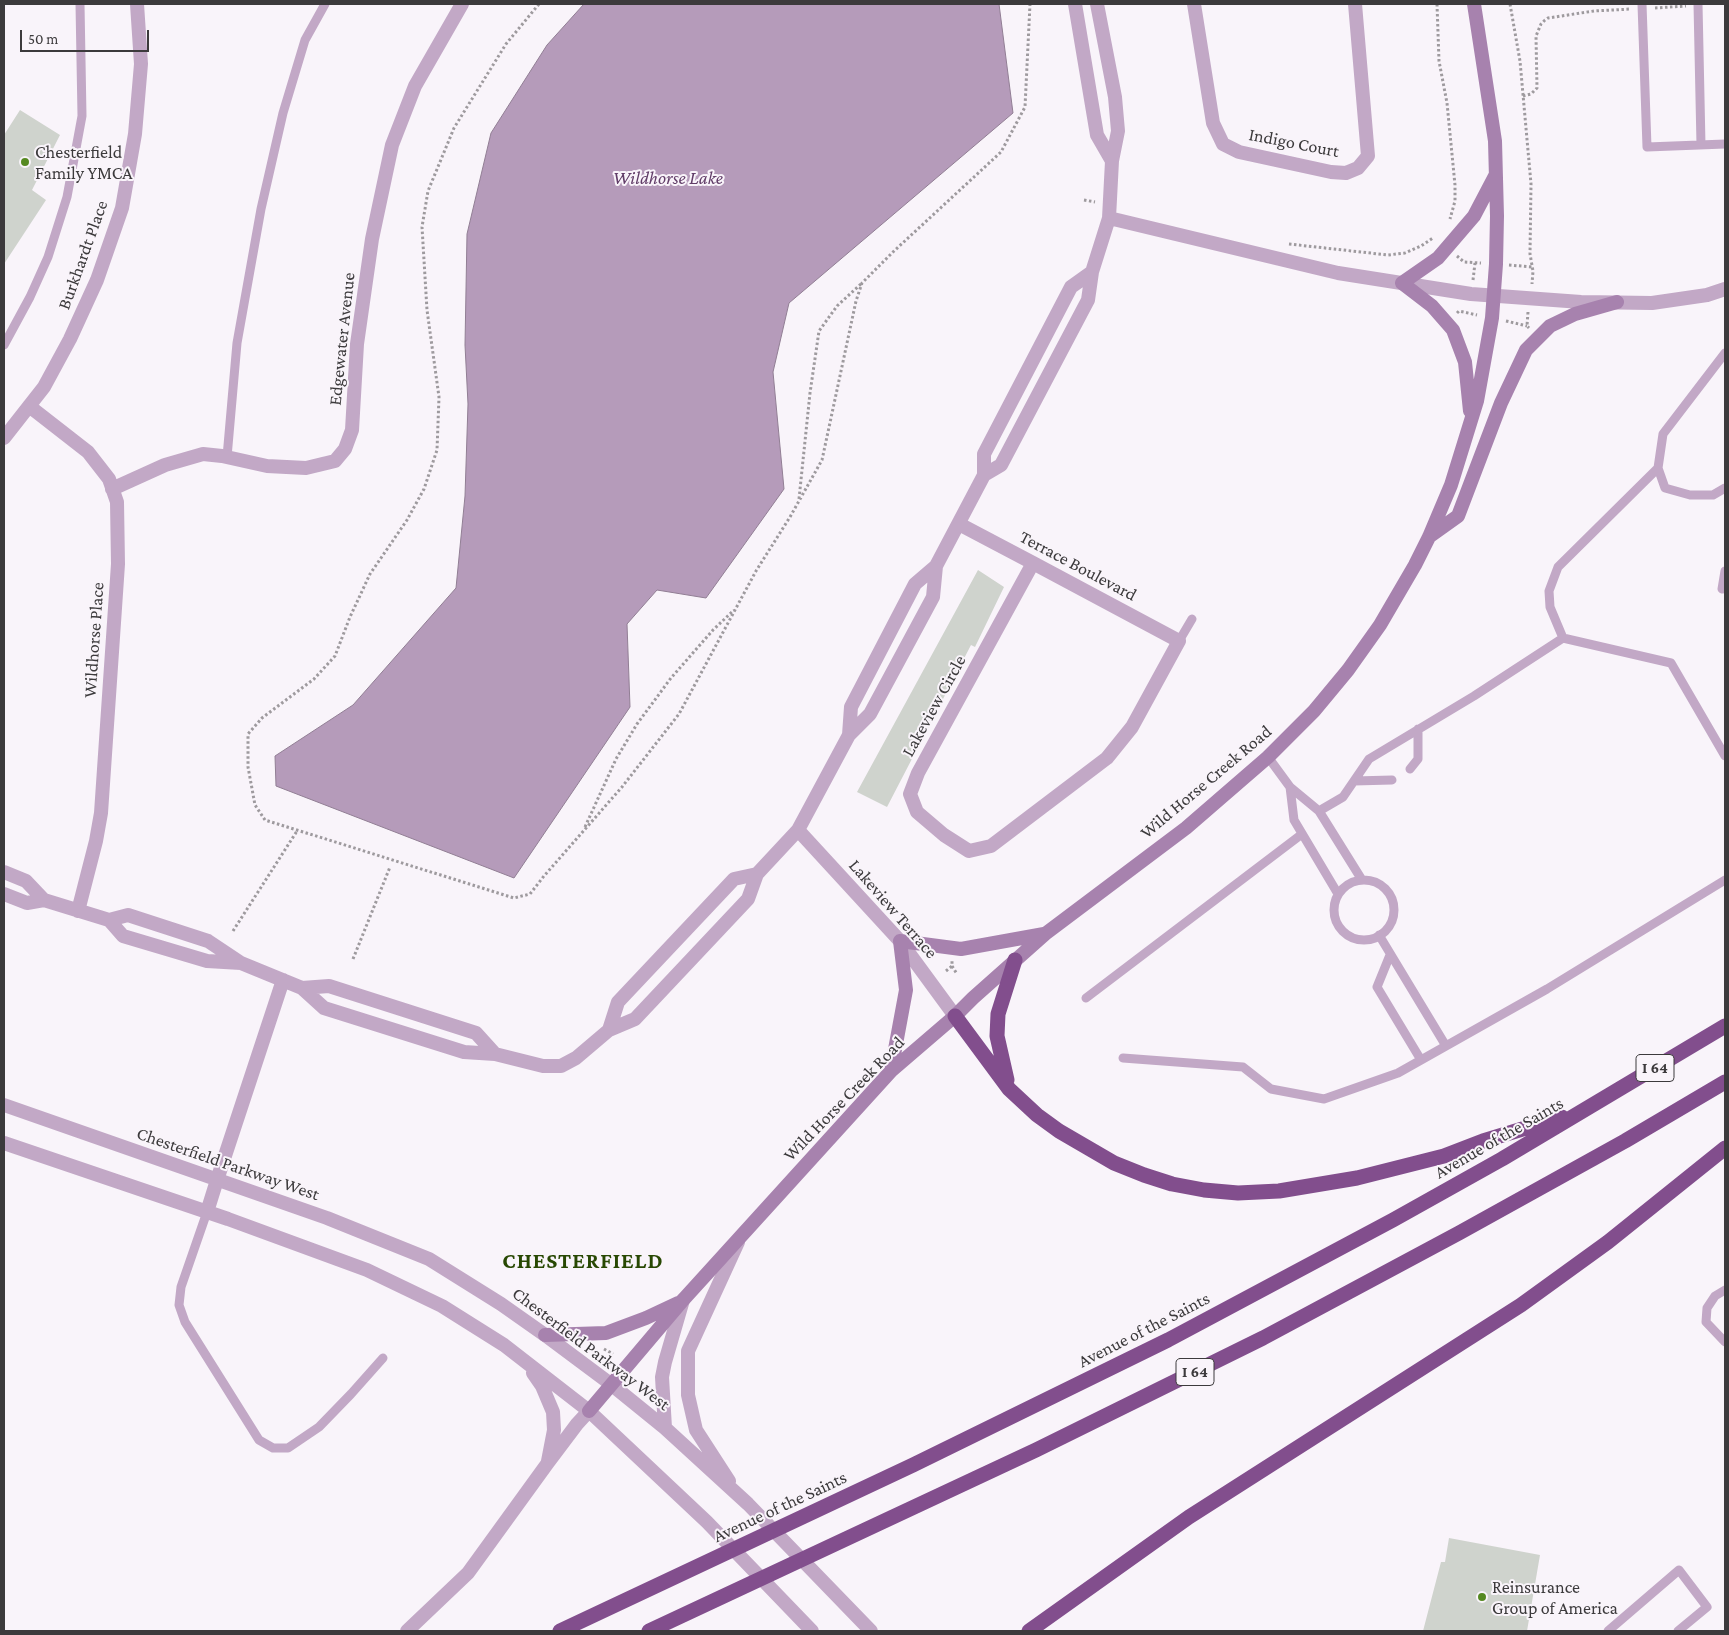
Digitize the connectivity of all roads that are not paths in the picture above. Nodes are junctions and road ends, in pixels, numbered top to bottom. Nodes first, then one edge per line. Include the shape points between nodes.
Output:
1 (80, 4) edge
2 (137, 4) edge
3 (325, 4) edge
4 (462, 4) edge
5 (1100, 4) edge
6 (1194, 4) edge
7 (1355, 4) edge
8 (1474, 4) edge
9 (1698, 5) edge
10 (1642, 6) edge
11 (1076, 7) edge
12 (1725, 144) edge
13 (1701, 145) junction
14 (1112, 161) junction
15 (1496, 175) junction
16 (1110, 212) junction
17 (1092, 272) junction
18 (1402, 283) junction
19 (1725, 289) edge
20 (1494, 296) junction
21 (1617, 302) junction
22 (4, 345) edge
23 (1725, 354) edge
24 (29, 406) junction
25 (1471, 420) junction
26 (4, 438) edge
27 (227, 457) junction
28 (1658, 468) junction
29 (984, 475) junction
30 (1725, 488) edge
31 (112, 489) junction
32 (959, 524) junction
33 (1429, 536) junction
34 (1033, 563) junction
35 (936, 566) junction
36 (1725, 571) edge
37 (1722, 589) dead end
38 (1192, 618) dead end
39 (1563, 638) junction
40 (1179, 641) junction
41 (1418, 729) junction
42 (849, 736) junction
43 (1725, 756) edge
44 (1268, 757) junction
45 (1410, 769) dead end
46 (1392, 780) dead end
47 (1354, 781) junction
48 (1290, 787) junction
49 (1319, 811) junction
50 (798, 830) junction
51 (1302, 834) junction
52 (4, 872) edge
53 (757, 874) junction
54 (1362, 880) junction
55 (1725, 880) edge
56 (4, 894) edge
57 (1338, 894) junction
58 (44, 900) junction
59 (78, 911) junction
60 (109, 920) junction
61 (1045, 934) junction
62 (1379, 935) junction
63 (900, 941) junction
64 (1390, 955) junction
65 (1015, 960) junction
66 (241, 964) junction
67 (282, 980) junction
68 (302, 988) junction
69 (1086, 998) dead end
70 (955, 1016) junction
71 (1725, 1026) edge
72 (609, 1030) junction
73 (1446, 1046) junction
74 (495, 1054) junction
75 (1123, 1058) dead end
76 (1421, 1060) junction
77 (891, 1071) junction
78 (1725, 1082) edge
79 (1009, 1089) junction
80 (4, 1106) edge
81 (1585, 1110) junction
82 (4, 1143) edge
83 (1725, 1148) edge
84 (217, 1180) junction
85 (207, 1212) junction
86 (739, 1239) junction
87 (1725, 1290) edge
88 (683, 1300) junction
89 (545, 1335) junction
90 (1725, 1342) edge
91 (383, 1358) dead end
92 (526, 1362) junction
93 (612, 1385) junction
94 (590, 1411) junction
95 (665, 1428) junction
96 (547, 1464) junction
97 (734, 1491) junction
98 (1619, 1628) edge
99 (407, 1631) edge
100 (560, 1631) edge
101 (648, 1631) edge
102 (812, 1631) edge
103 (871, 1631) edge
104 (1029, 1631) edge
105 (1608, 1631) edge
106 (1678, 1631) edge

1 - 22 lane via 82,116 67,197 48,257
2 - 24 street, Burkhardt Place via 141,64 136,134 122,208 97,280 70,339
3 - 27 lane via 305,40 283,113 261,208 237,343
4 - 27 street, Edgewater Avenue via 415,86 392,145 372,239 357,344 352,430 345,449 335,461 306,468 267,466
5 - 11 street
5 - 14 street via 1118,131
6 - 7 street, Indigo Court via 1213,123 1222,144 1239,152 1346,173 1358,168 1368,156
8 - 15 main road, Wild Horse Creek Road via 1495,141
9 - 13 lane
10 - 13 lane via 1647,147
11 - 14 street via 1097,135
12 - 13 lane
14 - 16 street
15 - 18 main road via 1474,216 1438,258
15 - 20 main road, Wild Horse Creek Road
16 - 17 street
16 - 18 street via 1338,273
17 - 29 street via 1088,300 1006,456 1001,465
17 - 29 street via 1071,288 984,454
18 - 20 street
18 - 25 main road via 1432,306 1453,330 1465,362
19 - 21 street via 1707,295 1652,303
20 - 21 street
20 - 25 main road, Wild Horse Creek Road
21 - 33 main road via 1575,314 1550,326 1526,350 1501,403 1458,516
23 - 28 lane via 1663,434
24 - 26 street, Burkhardt Place
24 - 31 street, Wildhorse Place via 88,452 109,479
25 - 33 main road, Wild Horse Creek Road via 1451,485
27 - 31 street, Edgewater Avenue via 203,454 165,465
28 - 30 lane via 1665,488 1690,495 1713,495
28 - 39 lane via 1558,567 1549,591 1550,607
29 - 32 street
31 - 59 street, Wildhorse Place via 117,502 118,564 101,812
32 - 34 street, Terrace Boulevard
32 - 35 street
33 - 44 main road, Wild Horse Creek Road via 1380,625 1348,670 1314,711
34 - 40 street, Terrace Boulevard
34 - 40 street, Lakeview Circle via 918,773 910,794 917,812 969,851 991,846 1107,758 1132,727
35 - 42 street via 933,596 870,714
35 - 42 street via 915,584 851,707
36 - 37 lane
38 - 40 lane
39 - 41 lane
39 - 43 lane via 1672,663
41 - 45 lane via 1418,759
41 - 47 lane via 1369,759
42 - 50 street
44 - 48 lane
44 - 61 main road, Wild Horse Creek Road via 1186,828
46 - 47 lane
47 - 49 lane via 1343,797
48 - 49 lane
48 - 51 lane via 1294,820
49 - 54 lane
50 - 53 street
50 - 63 street, Lakeview Terrace
51 - 57 lane
51 - 69 lane
52 - 58 street via 26,880
53 - 72 street via 748,899 635,1019
53 - 72 street via 734,879 618,1002
54 - 57 lane via 1353,882
54 - 62 lane via 1381,885 1392,901 1391,921
55 - 73 lane via 1547,989
56 - 58 street via 27,903
57 - 62 lane via 1334,913 1343,931 1360,939
58 - 59 street
59 - 60 street
60 - 66 street via 123,936 207,961
60 - 66 street via 128,915 208,941
61 - 63 main road via 961,949
61 - 65 main road, Wild Horse Creek Road
62 - 64 lane
63 - 70 street, Lakeview Terrace
63 - 77 main road via 906,990
64 - 73 lane
64 - 76 lane via 1377,987
65 - 70 main road, Wild Horse Creek Road
65 - 79 highway via 998,1014 997,1036
66 - 67 street
67 - 68 street
67 - 84 street
68 - 74 street via 324,1008 464,1052
68 - 74 street via 329,986 476,1033
70 - 77 main road, Wild Horse Creek Road
70 - 79 highway
71 - 81 highway, Avenue of the Saints / I 64
72 - 74 street via 576,1058 560,1066 543,1066
73 - 76 lane
75 - 76 lane via 1243,1067 1271,1088 1324,1099 1398,1073
77 - 86 main road, Wild Horse Creek Road
78 - 101 highway, I 64 via 1459,1233 1263,1338 1036,1450
79 - 81 highway via 1059,1131 1114,1162 1172,1184 1238,1193 1279,1191 1394,1170
80 - 84 street, Chesterfield Parkway West
81 - 100 highway, Avenue of the Saints / I 64 via 1393,1220 1168,1340 913,1465
82 - 85 street
83 - 104 highway via 1608,1242 1521,1305 1189,1518
84 - 85 street
84 - 89 street, Chesterfield Parkway West via 328,1218 418,1254
85 - 91 lane via 181,1287 179,1305 185,1322 259,1440 273,1448 288,1448 319,1427
85 - 92 street via 367,1270 442,1306
86 - 88 main road, Wild Horse Creek Road
86 - 97 street via 688,1351 688,1394 696,1430 727,1475
87 - 90 lane via 1715,1296 1707,1308 1706,1322
88 - 89 main road via 606,1334
88 - 93 main road, Wild Horse Creek Road
88 - 95 street via 662,1377
89 - 93 street, Chesterfield Parkway West
92 - 94 street
92 - 96 street via 542,1386 553,1412 554,1430
93 - 94 main road, Wild Horse Creek Road
93 - 95 street, Chesterfield Parkway West
94 - 96 street
94 - 102 street via 707,1522
95 - 97 street, Chesterfield Parkway West
96 - 99 street via 468,1573
97 - 103 street, Chesterfield Parkway West
98 - 105 lane
98 - 106 lane via 1679,1570 1707,1607

